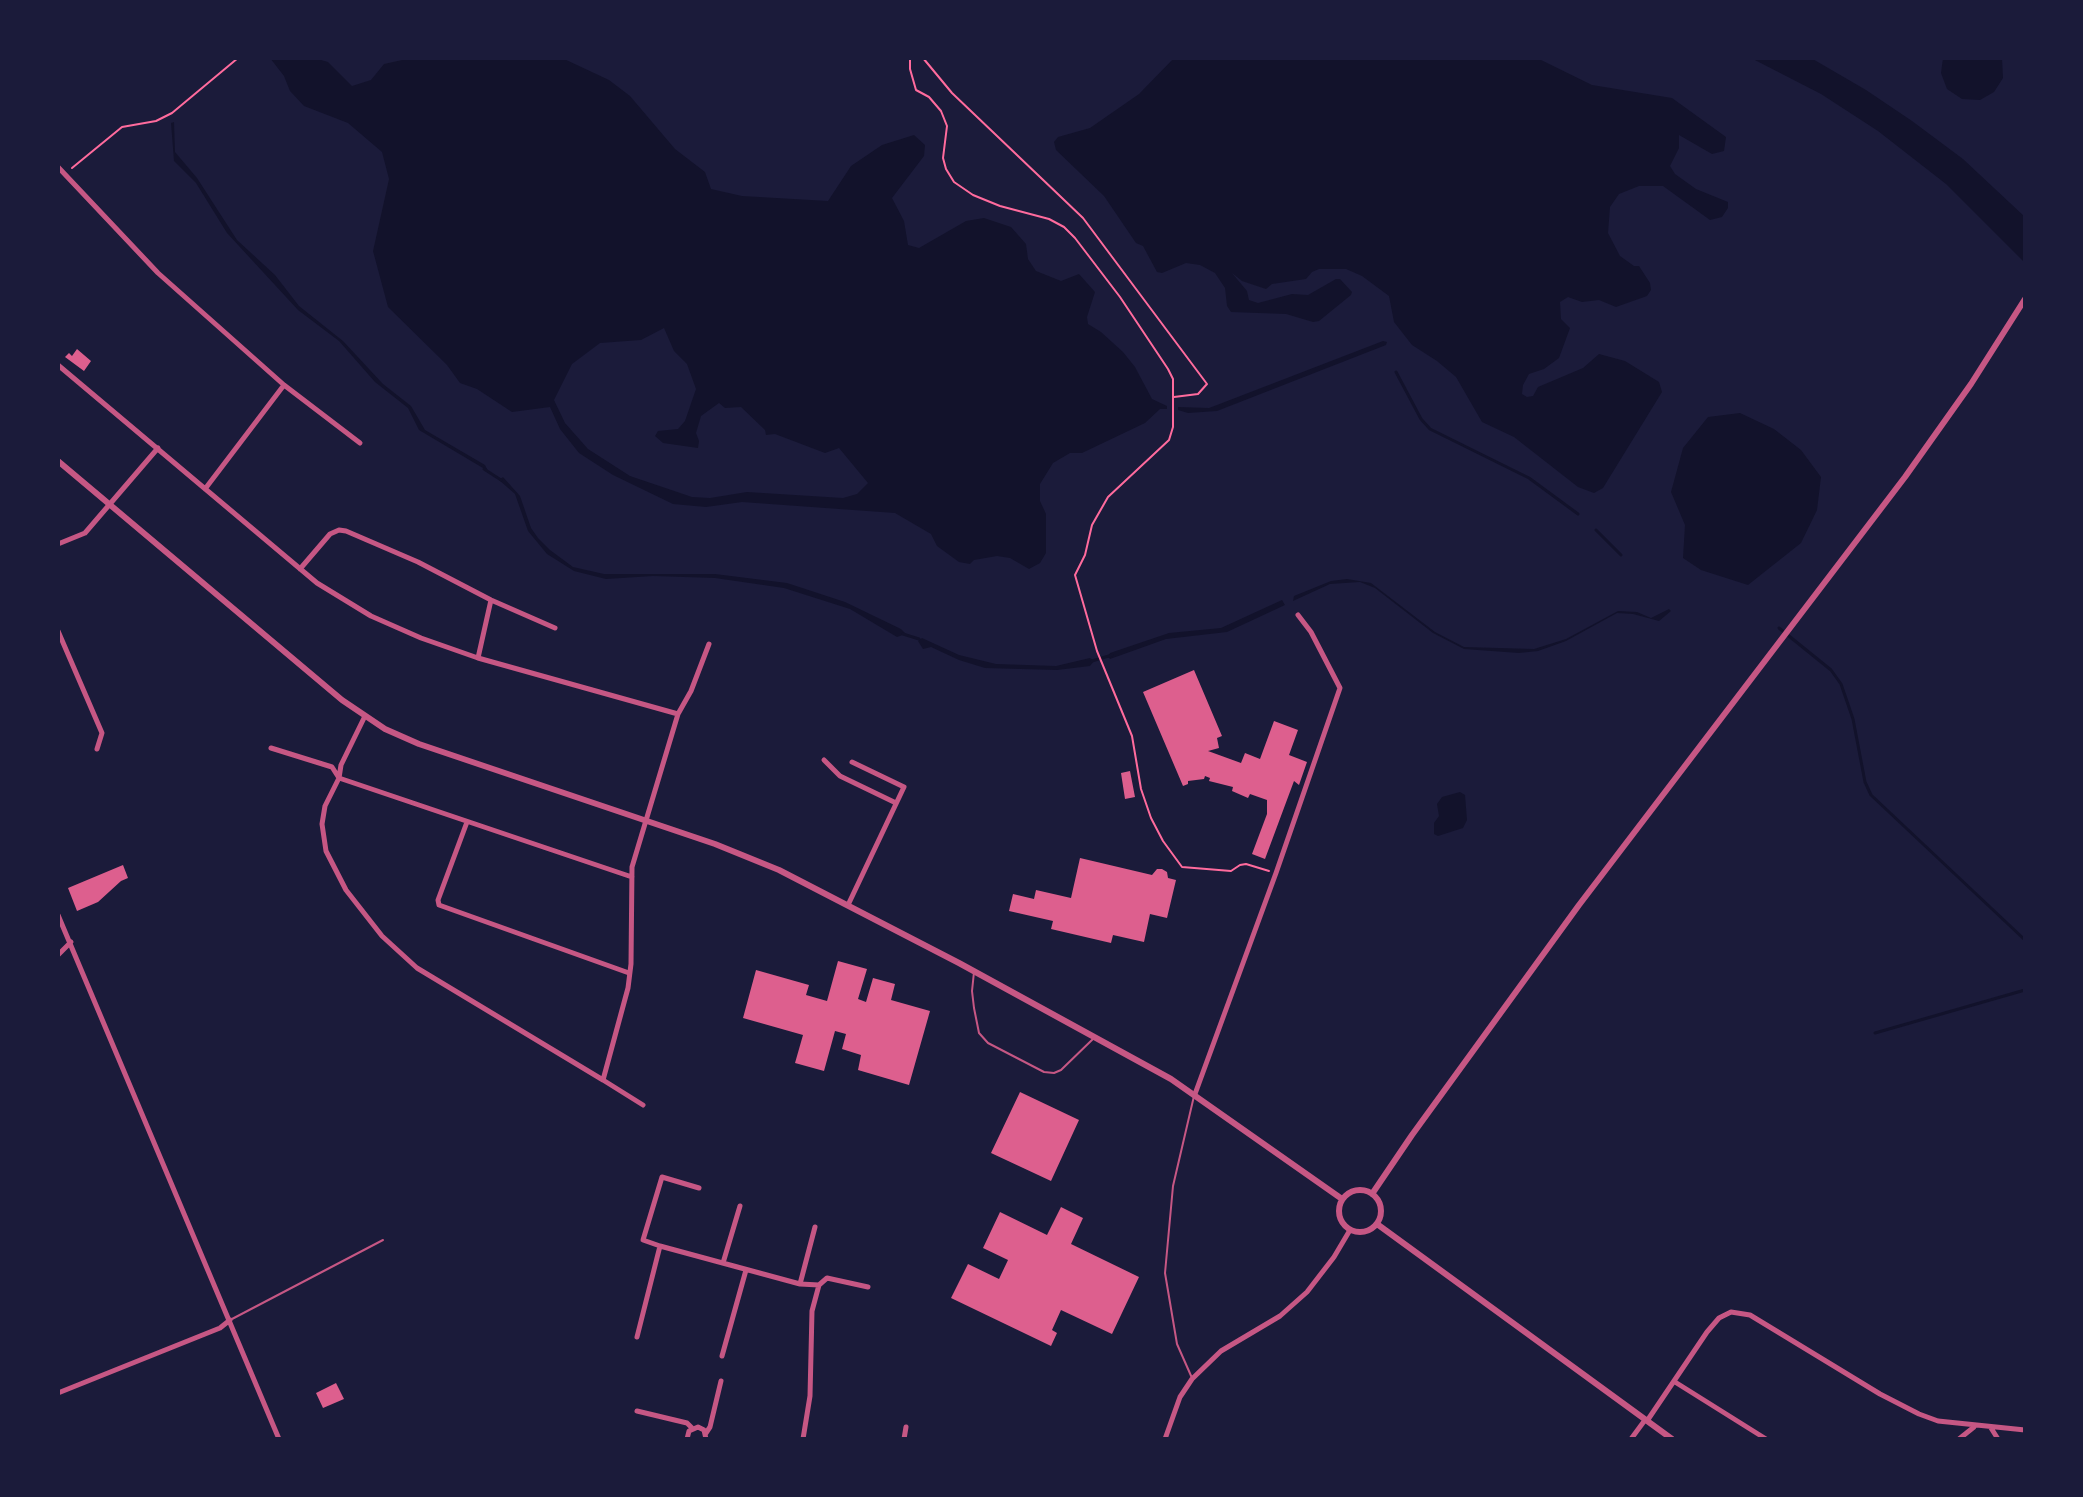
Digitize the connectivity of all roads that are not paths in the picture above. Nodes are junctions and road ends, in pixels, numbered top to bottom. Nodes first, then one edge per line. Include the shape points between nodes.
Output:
1 (58, 167) edge
2 (2025, 299) edge
3 (58, 365) edge
4 (284, 385) junction
5 (360, 443) dead end
6 (158, 448) junction
7 (58, 461) edge
8 (205, 489) junction
9 (110, 505) junction
10 (58, 544) edge
11 (300, 569) junction
12 (491, 600) junction
13 (1298, 615) dead end
14 (555, 628) dead end
15 (58, 631) edge
16 (709, 644) dead end
17 (478, 658) junction
18 (678, 714) junction
19 (365, 716) junction
20 (271, 748) dead end
21 (97, 749) dead end
22 (824, 760) dead end
23 (852, 762) dead end
24 (339, 778) junction
25 (896, 803) junction
26 (648, 821) junction
27 (467, 822) junction
28 (632, 877) junction
29 (848, 905) junction
30 (58, 915) edge
31 (71, 942) junction
32 (58, 955) edge
33 (975, 971) junction
34 (629, 973) junction
35 (1096, 1036) junction
36 (603, 1080) junction
37 (1195, 1094) junction
38 (643, 1105) dead end
39 (699, 1188) dead end
40 (1372, 1194) junction
41 (1342, 1199) junction
42 (740, 1206) dead end
43 (1377, 1224) junction
44 (815, 1227) dead end
45 (1350, 1230) junction
46 (383, 1240) dead end
47 (660, 1246) junction
48 (723, 1263) junction
49 (746, 1270) junction
50 (800, 1284) junction
51 (819, 1285) junction
52 (868, 1287) dead end
53 (230, 1320) junction
54 (637, 1337) dead end
55 (722, 1356) dead end
56 (1192, 1379) junction
57 (721, 1381) dead end
58 (1675, 1382) junction
59 (58, 1393) edge
60 (637, 1411) dead end
61 (1646, 1420) junction
62 (1975, 1426) junction
63 (906, 1427) dead end
64 (692, 1428) junction
65 (1991, 1428) junction
66 (2025, 1430) edge
67 (706, 1436) edge
68 (279, 1439) edge
69 (687, 1439) edge
70 (803, 1439) edge
71 (904, 1439) edge
72 (1165, 1439) edge
73 (1631, 1439) edge
74 (1672, 1439) edge
75 (1766, 1439) edge
76 (1959, 1439) edge
77 (1998, 1439) edge

1 - 4 street via 158,273
2 - 40 street via 1971,384 1571,916
3 - 6 street
4 - 5 street
4 - 8 street
6 - 8 street
6 - 9 street
7 - 9 street
8 - 11 street
9 - 10 street via 85,533
9 - 19 street
11 - 12 street via 330,534 346,531
11 - 17 street via 371,616
12 - 14 street
12 - 17 street
13 - 37 street via 1340,688
15 - 21 street via 102,733
16 - 18 street
17 - 18 street
18 - 26 street
19 - 24 street
19 - 26 street via 419,744
20 - 24 street via 332,767
22 - 25 street via 840,776
23 - 25 street via 904,787
24 - 27 street
24 - 36 street via 325,806 326,851 346,890 382,936 417,968
25 - 29 street
26 - 28 street
26 - 29 street via 779,870
27 - 28 street
27 - 34 street via 439,905
28 - 34 street
29 - 33 street
30 - 31 street
31 - 32 street
31 - 53 street
33 - 35 street
33 - 35 lane via 974,1008 979,1033 988,1043 1054,1073
34 - 36 street
35 - 37 street
36 - 38 street
37 - 41 street
37 - 56 lane via 1173,1186 1165,1273 1177,1344
39 - 47 street via 662,1177 643,1240
40 - 41 street via 1356,1190
40 - 43 street via 1380,1205
41 - 45 street via 1339,1217
42 - 48 street
43 - 45 street via 1365,1232
43 - 61 street
44 - 50 street
45 - 56 street via 1307,1292 1280,1316 1221,1351
46 - 53 lane
47 - 48 street
47 - 54 street
48 - 49 street
49 - 50 street
49 - 55 street
50 - 51 street
51 - 52 street via 827,1278
51 - 70 street via 812,1311
53 - 59 street
53 - 68 street
56 - 72 street
57 - 67 street
58 - 61 street
58 - 62 street via 1707,1332 1731,1312 1750,1315 1919,1414
58 - 75 street
60 - 64 street
61 - 73 street
61 - 74 street
62 - 65 street
62 - 76 street
63 - 71 street
64 - 67 street via 701,1428
64 - 69 street
65 - 66 street
65 - 77 street

